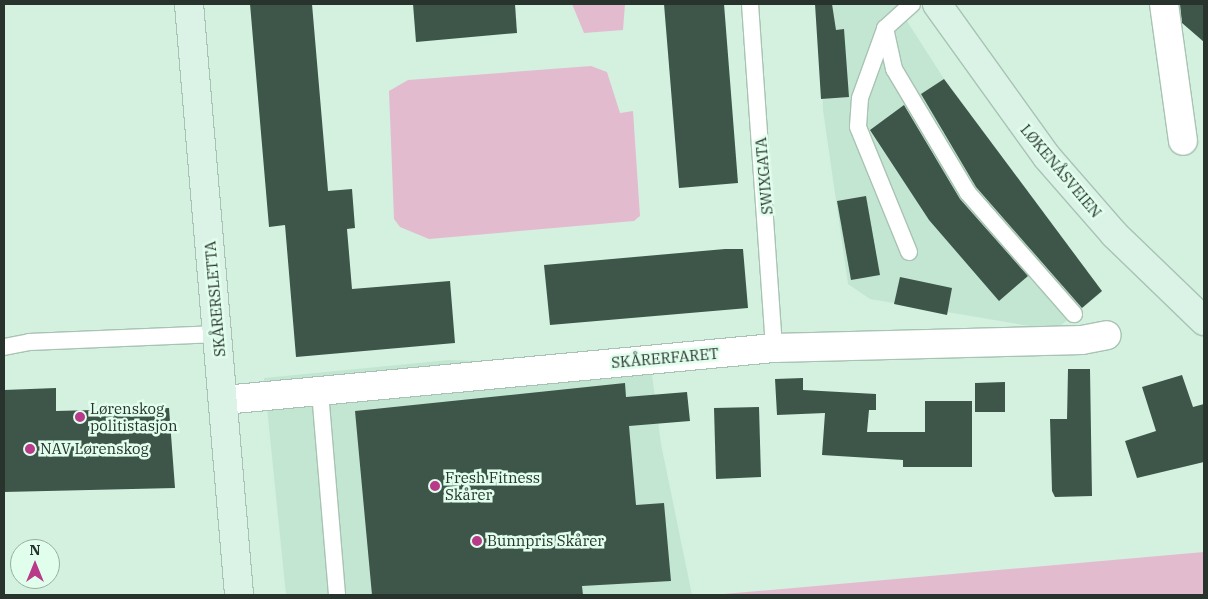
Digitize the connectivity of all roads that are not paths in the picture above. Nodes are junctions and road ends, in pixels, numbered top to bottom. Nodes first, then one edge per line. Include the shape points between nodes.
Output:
1 (189, 4) edge
2 (750, 4) edge
3 (912, 4) edge
4 (937, 4) edge
5 (1164, 4) edge
6 (885, 28) junction
7 (1183, 141) dead end
8 (909, 252) dead end
9 (1074, 314) dead end
10 (1204, 321) edge
11 (218, 334) junction
12 (1107, 335) dead end
13 (4, 347) edge
14 (774, 348) junction
15 (320, 392) junction
16 (224, 400) junction
17 (240, 595) edge
18 (337, 595) edge

1 - 11 street, SKÅRERSLETTA
2 - 14 lane, SWIXGATA
3 - 6 lane
4 - 10 street, LØKENÅSVEIEN via 1047,157 1115,235
5 - 7 street
6 - 8 lane via 860,98 858,127
6 - 9 lane via 894,68 968,194
11 - 13 lane via 28,342
11 - 16 street, SKÅRERSLETTA
12 - 14 street, SKÅRERFARET via 1082,340
14 - 15 street, SKÅRERFARET
15 - 16 street, SKÅRERFARET
15 - 18 lane
16 - 17 street, SKÅRERSLETTA

